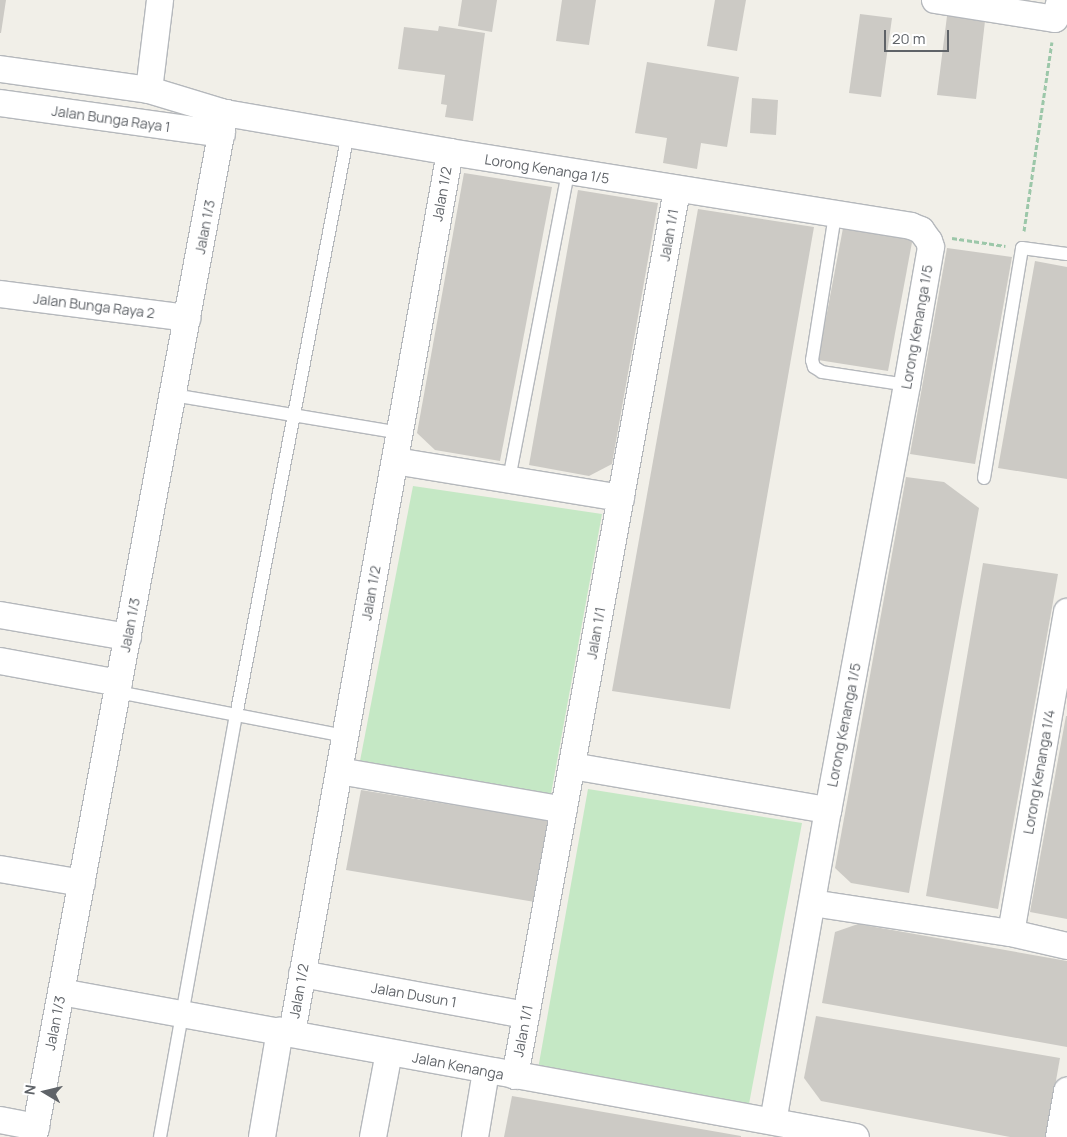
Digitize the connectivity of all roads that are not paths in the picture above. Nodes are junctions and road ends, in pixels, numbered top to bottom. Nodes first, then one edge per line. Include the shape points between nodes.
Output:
1 (160, 0) edge
2 (934, 0) edge
3 (1057, 9) edge
4 (0, 69) edge
5 (149, 90) junction
6 (0, 104) edge
7 (224, 123) junction
8 (348, 134) junction
9 (450, 152) junction
10 (568, 172) junction
11 (677, 190) junction
12 (835, 215) junction
13 (1067, 254) edge
14 (0, 294) edge
15 (187, 318) junction
16 (907, 385) junction
17 (173, 395) junction
18 (294, 415) junction
19 (400, 433) junction
20 (395, 461) junction
21 (984, 478) dead end
22 (509, 479) junction
23 (621, 498) junction
24 (1067, 612) edge
25 (0, 615) edge
26 (128, 637) junction
27 (0, 661) edge
28 (118, 687) junction
29 (236, 716) junction
30 (345, 736) junction
31 (572, 766) junction
32 (339, 772) junction
33 (564, 810) junction
34 (828, 810) junction
35 (0, 869) edge
36 (82, 883) junction
37 (812, 903) junction
38 (1011, 933) junction
39 (1067, 946) edge
40 (302, 974) junction
41 (61, 992) junction
42 (181, 1015) junction
43 (526, 1015) junction
44 (286, 1032) junction
45 (389, 1052) junction
46 (486, 1071) junction
47 (515, 1076) junction
48 (1067, 1091) edge
49 (0, 1120) edge
50 (765, 1126) edge
51 (35, 1132) edge
52 (160, 1137) edge
53 (262, 1137) edge
54 (373, 1137) edge
55 (475, 1137) edge
56 (856, 1137) edge
57 (1058, 1137) edge

1 - 5 street
2 - 3 street
4 - 5 street
5 - 7 street
6 - 7 street, Jalan Bunga Raya 1
7 - 8 street, Lorong Kenanga 1/5
7 - 15 street, Jalan 1/3
8 - 9 street, Lorong Kenanga 1/5
8 - 18 lane
9 - 10 street, Lorong Kenanga 1/5
9 - 19 street, Jalan 1/2
10 - 11 street, Lorong Kenanga 1/5
10 - 22 lane
11 - 12 street, Lorong Kenanga 1/5
11 - 23 street, Jalan 1/1
12 - 16 street, Lorong Kenanga 1/5 via 911,226 921,230 930,241
12 - 16 lane via 812,360 814,367 822,372
13 - 21 lane via 1022,248
14 - 15 street, Jalan Bunga Raya 2
15 - 17 street, Jalan 1/3
16 - 34 street, Lorong Kenanga 1/5
17 - 18 lane
17 - 26 street, Jalan 1/3
18 - 19 lane
18 - 29 lane
19 - 20 street, Jalan 1/2
20 - 22 street
20 - 30 street, Jalan 1/2
22 - 23 street
23 - 31 street, Jalan 1/1
24 - 38 street, Lorong Kenanga 1/4
25 - 26 street
26 - 28 street, Jalan 1/3
27 - 28 street
28 - 29 lane
28 - 36 street, Jalan 1/3
29 - 30 lane
29 - 42 lane
30 - 32 street, Jalan 1/2
31 - 33 street, Jalan 1/1
31 - 34 street
32 - 33 street
32 - 40 street, Jalan 1/2
33 - 43 street, Jalan 1/1
34 - 37 street, Lorong Kenanga 1/5
35 - 36 street
36 - 41 street, Jalan 1/3
37 - 38 street
37 - 50 street, Lorong Kenanga 1/5
38 - 39 street
40 - 43 street, Jalan Dusun 1
40 - 44 street, Jalan 1/2
41 - 42 street, Jalan Kenanga
41 - 51 street, Jalan 1/3
42 - 44 street, Jalan Kenanga
42 - 52 lane
43 - 47 street, Jalan 1/1
44 - 45 street, Jalan Kenanga
44 - 53 street, Jalan 1/2
45 - 46 street, Jalan Kenanga
45 - 54 street
46 - 47 street, Jalan Kenanga
46 - 55 street
47 - 50 street, Jalan Kenanga
48 - 57 street
49 - 51 street
50 - 56 street, Jalan Kenanga

